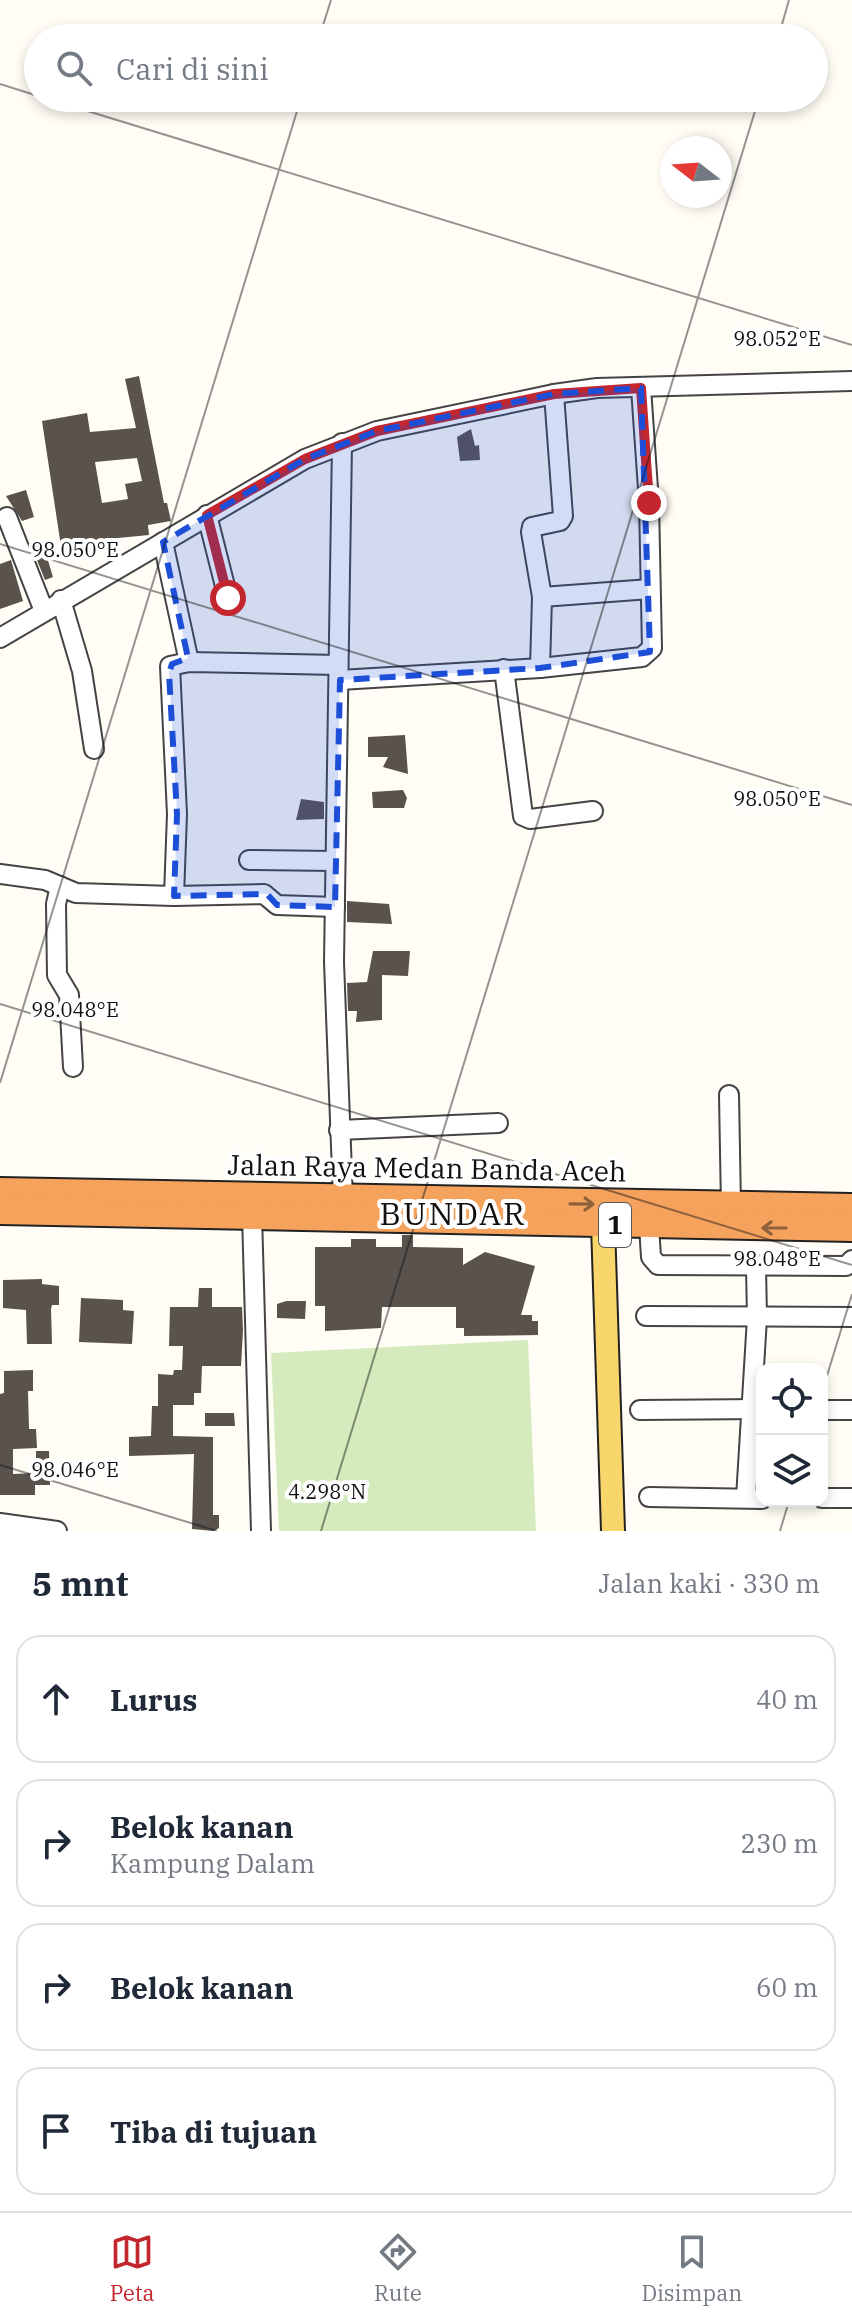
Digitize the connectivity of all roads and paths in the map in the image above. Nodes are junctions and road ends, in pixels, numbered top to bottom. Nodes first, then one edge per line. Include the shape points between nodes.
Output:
1 (852, 381) edge
2 (641, 388) junction
3 (554, 394) junction
4 (342, 443) junction
5 (207, 515) junction
6 (7, 517) dead end
7 (163, 542) junction
8 (650, 589) junction
9 (542, 597) junction
10 (228, 598) dead end
11 (61, 600) junction
12 (44, 611) junction
13 (0, 638) edge
14 (189, 662) junction
15 (540, 668) junction
16 (504, 669) junction
17 (339, 672) junction
18 (94, 749) dead end
19 (593, 811) dead end
20 (249, 860) dead end
21 (335, 861) junction
22 (0, 874) edge
23 (60, 886) junction
24 (174, 896) junction
25 (335, 907) junction
26 (73, 1067) dead end
27 (729, 1095) dead end
28 (498, 1123) dead end
29 (339, 1130) junction
30 (0, 1191) edge
31 (343, 1199) junction
32 (731, 1207) junction
33 (852, 1207) edge
34 (0, 1211) edge
35 (506, 1212) junction
36 (252, 1215) junction
37 (603, 1225) junction
38 (649, 1226) junction
39 (852, 1228) edge
40 (852, 1260) edge
41 (756, 1267) junction
42 (646, 1316) dead end
43 (852, 1317) edge
44 (757, 1318) junction
45 (757, 1363) edge
46 (756, 1409) edge
47 (640, 1410) dead end
48 (828, 1410) edge
49 (852, 1410) edge
50 (757, 1435) edge
51 (649, 1497) dead end
52 (754, 1498) edge
53 (828, 1498) edge
54 (852, 1498) edge
55 (0, 1523) edge
56 (57, 1531) edge
57 (261, 1531) edge
58 (613, 1531) edge

1 - 2 street
2 - 3 street
2 - 8 street
3 - 4 street
3 - 9 street via 563,516 531,529
4 - 5 street
4 - 17 street
5 - 7 street
5 - 10 street
6 - 12 street
7 - 11 street
7 - 14 street
8 - 9 street
8 - 15 street via 648,654
9 - 15 street
11 - 12 street
11 - 18 street via 82,671
12 - 13 street
14 - 17 street
14 - 24 street via 172,664 169,673 177,814
15 - 16 street
16 - 17 street
16 - 19 street via 523,816
17 - 21 street
20 - 21 street
21 - 25 street
22 - 23 street
23 - 24 street via 93,895
23 - 26 street via 57,975 69,995
24 - 25 street via 264,894 277,905
25 - 29 street
27 - 32 street
28 - 29 street
29 - 31 street
30 - 31 highway, Jalan Raya Medan Banda Aceh / 1
31 - 35 highway, Jalan Raya Medan Banda Aceh / 1
32 - 33 highway, Jalan Raya Medan Banda Aceh / 1
35 -> 32 highway, Jalan Raya Medan Banda Aceh / 1
34 - 36 highway, Jalan Raya Medan Banda Aceh / 1
35 - 36 highway, Jalan Raya Medan Banda Aceh / 1
35 - 37 highway, Jalan Raya Medan Banda Aceh / 1
36 - 57 street
37 - 38 highway, Jalan Raya Medan Banda Aceh / 1
37 - 58 main road
39 -> 38 highway, Jalan Raya Medan Banda Aceh / 1
38 - 41 street via 651,1257 658,1265
40 - 41 street via 846,1266
41 - 44 street
42 - 44 street
43 - 44 street
44 - 45 street
46 - 47 street
48 - 49 street
50 - 52 street
51 - 52 street
53 - 54 street
55 - 56 street

